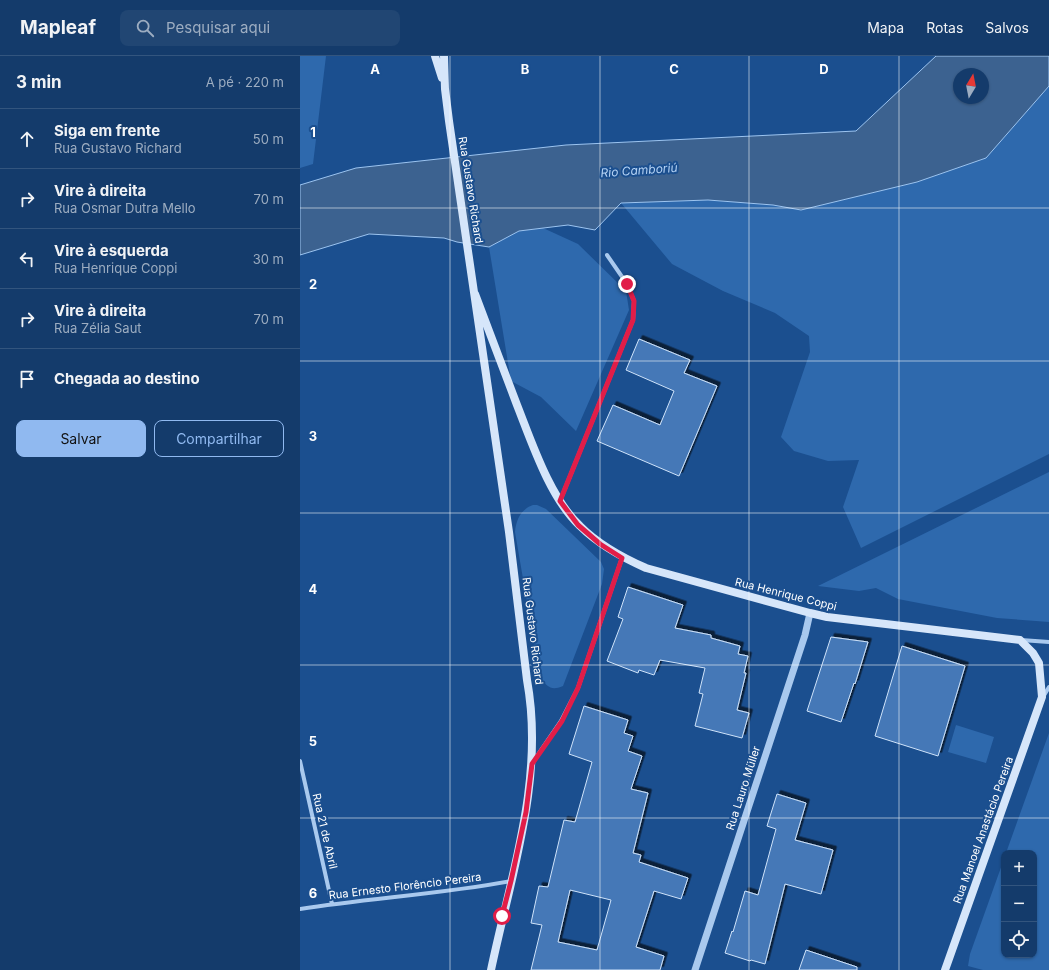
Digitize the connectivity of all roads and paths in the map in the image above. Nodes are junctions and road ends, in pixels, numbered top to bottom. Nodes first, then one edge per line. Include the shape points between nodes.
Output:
1 (435, 56) edge
2 (444, 56) edge
3 (445, 89) junction
4 (607, 255) dead end
5 (475, 294) junction
6 (552, 488) joint
7 (560, 501) junction
8 (622, 558) junction
9 (810, 613) junction
10 (1020, 640) junction
11 (1049, 642) edge
12 (1049, 687) edge
13 (1042, 697) junction
14 (300, 761) edge
15 (532, 764) junction
16 (511, 881) junction
17 (332, 904) junction
18 (300, 909) edge
19 (491, 970) edge
20 (695, 970) edge
21 (945, 970) edge

1 - 3 main road, Rua Gustavo Richard
2 - 3 main road, Rua Gustavo Richard
3 - 5 main road, Rua Gustavo Richard
4 - 7 street via 627,284 634,301 633,320
5 - 6 main road, Rua Gustavo Richard via 529,437
5 - 15 main road, Rua Gustavo Richard via 531,704
6 - 7 main road, Rua Henrique Coppi
7 - 8 main road, Rua Henrique Coppi via 578,525
8 - 9 main road, Rua Henrique Coppi via 660,572
8 - 15 street via 578,688 562,721
9 - 10 main road, Rua Henrique Coppi
9 - 20 street, Rua Lauro Müller
10 - 11 street, Rua Henrique Coppi
10 - 13 main road, Rua Manoel Anastácio Pereira via 1039,663
12 - 13 street, Rua Manoel Anastácio Pereira
13 - 21 main road, Rua Manoel Anastácio Pereira
14 - 17 street, Rua 21 de Abril
15 - 16 main road, Rua Gustavo Richard via 526,812
16 - 17 street, Rua Ernesto Florêncio Pereira
16 - 19 main road, Rua Gustavo Richard
17 - 18 street, Rua Ernesto Florêncio Pereira

